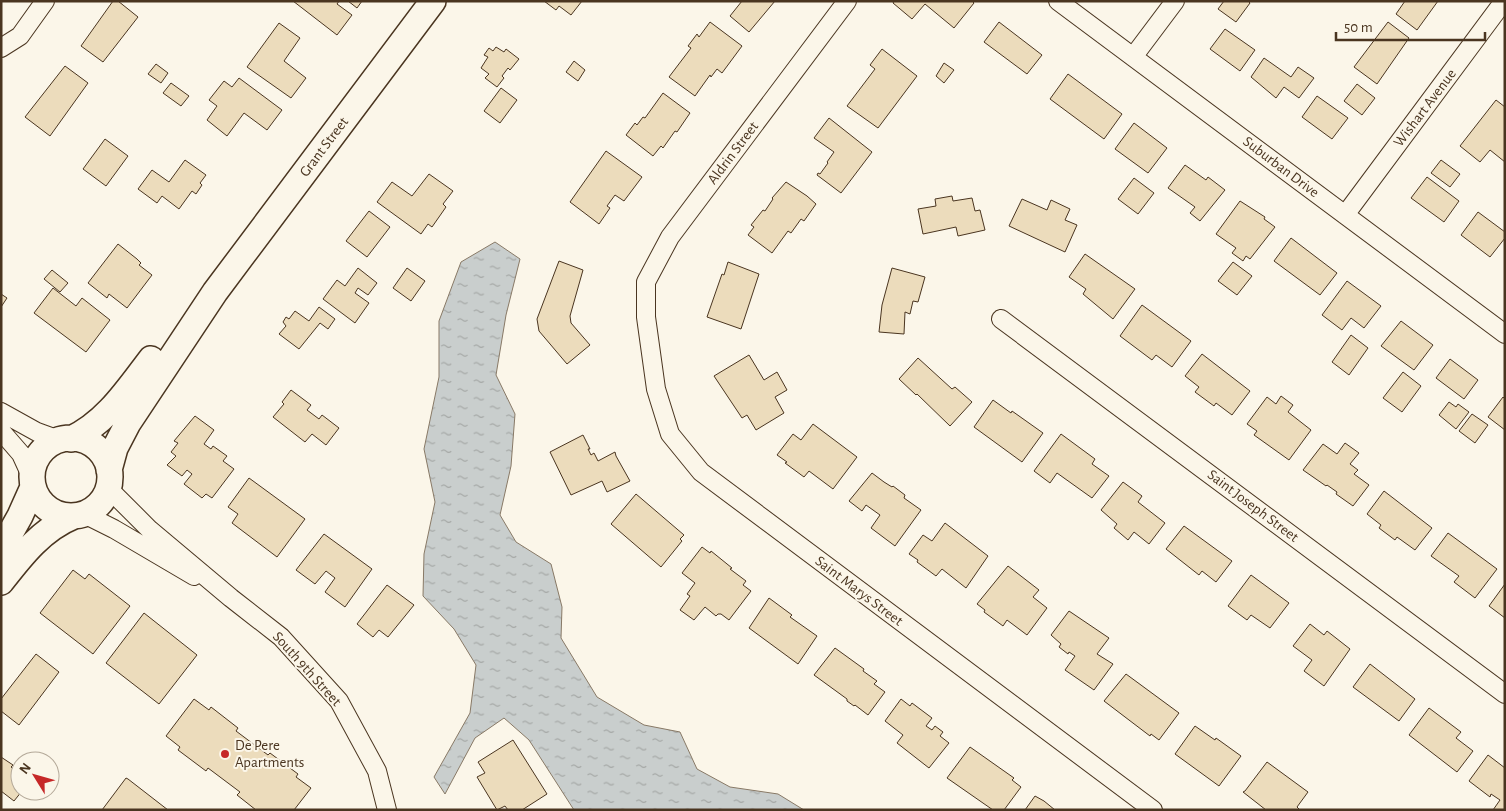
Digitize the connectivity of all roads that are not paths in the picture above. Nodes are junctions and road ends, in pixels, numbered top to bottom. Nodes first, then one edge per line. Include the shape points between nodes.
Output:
1 (45, 1) edge
2 (432, 1) edge
3 (847, 1) edge
4 (1058, 1) edge
5 (1175, 1) edge
6 (1504, 1) edge
7 (1, 48) edge
8 (1133, 57) junction
9 (1345, 215) junction
10 (215, 292) junction
11 (646, 317) joint
12 (1001, 319) dead end
13 (1505, 334) edge
14 (1, 412) edge
15 (1, 431) edge
16 (65, 439) junction
17 (109, 479) junction
18 (33, 482) junction
19 (79, 515) junction
20 (1, 550) edge
21 (1, 582) edge
22 (230, 598) junction
23 (1505, 694) edge
24 (387, 810) edge
25 (1154, 810) edge

1 - 7 street via 20,36
2 - 10 street, Grant Street
3 - 11 street, Aldrin Street via 670,237 646,282
4 - 8 street, Suburban Drive
5 - 8 street
6 - 9 street, Wishart Avenue
8 - 9 street, Suburban Drive
9 - 13 street, Suburban Drive
10 - 16 street, Grant Street via 156,353 110,410 92,426
10 - 17 street, Grant Street via 128,423 115,448
11 - 25 street, Saint Marys Street via 656,389 670,434 701,472
12 - 23 street, Saint Joseph Street
14 - 16 street via 37,432
15 - 18 street via 21,454
16 - 17 street via 80,440 97,448 105,458
16 - 18 street, Grant Street via 49,445 41,453 34,465
17 - 19 street, Grant Street via 103,499 95,508
17 - 22 street, South 9th Street via 150,530
18 - 19 street via 37,497 53,512 63,516
18 - 20 street, Grant Street via 20,516
19 - 21 street, Grant Street via 59,522 34,543
19 - 22 street, South 9th Street via 114,529
22 - 24 street, South 9th Street via 281,637 338,701 376,771

